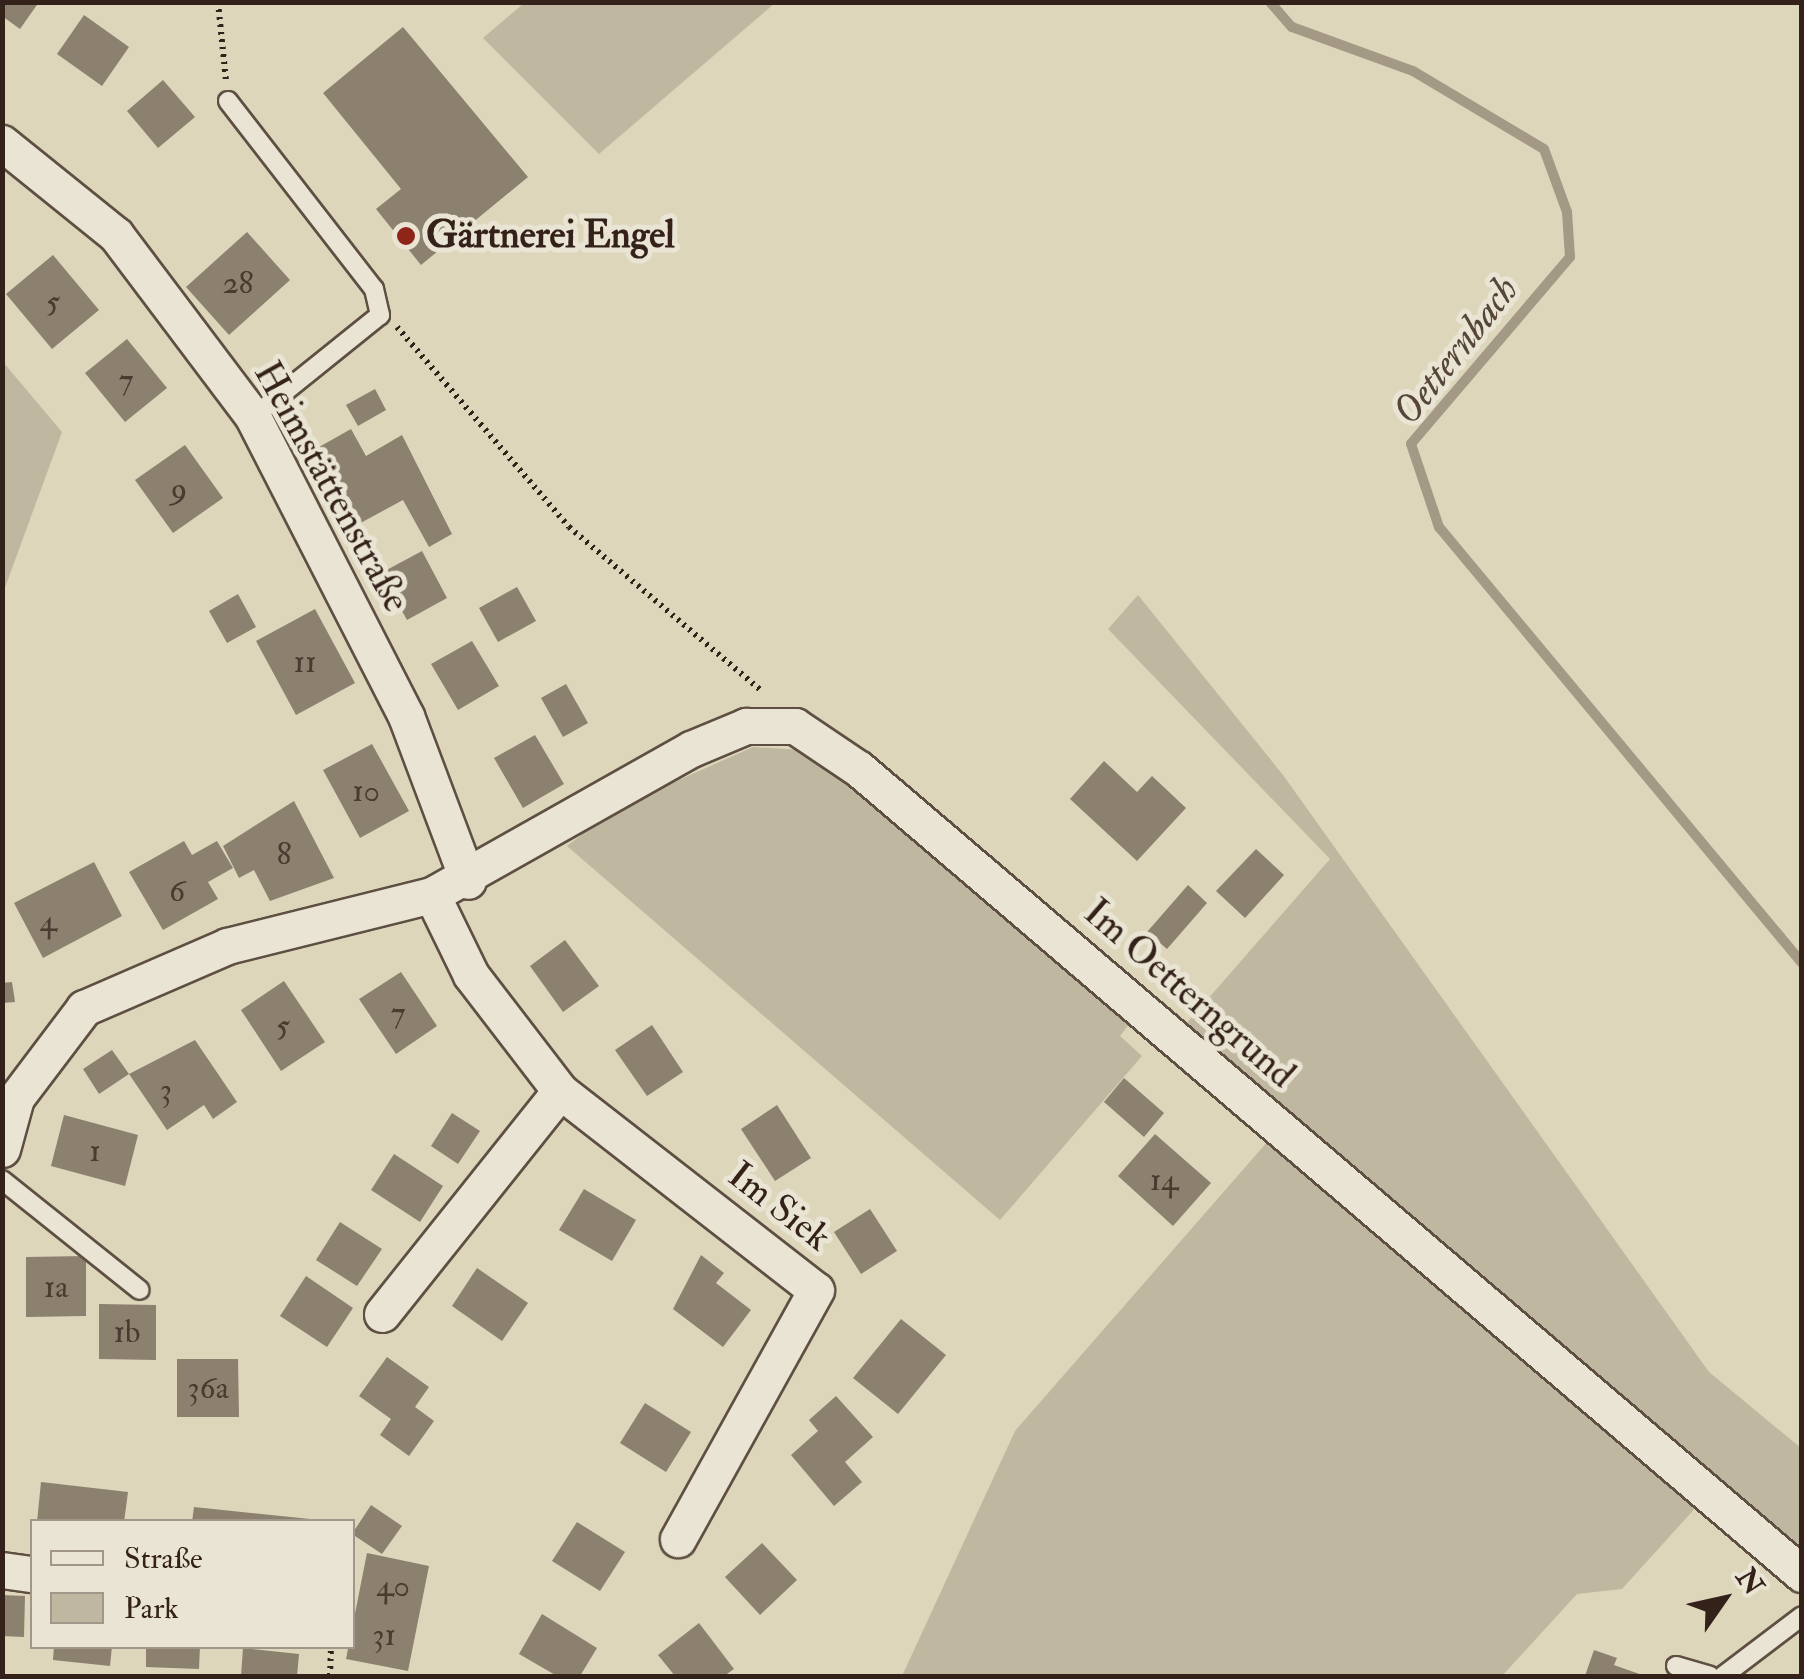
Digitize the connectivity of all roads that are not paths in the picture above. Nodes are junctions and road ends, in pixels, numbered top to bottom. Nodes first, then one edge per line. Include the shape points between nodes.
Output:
1 (228, 101) road end
2 (2, 143) edge
3 (253, 417) junction
4 (468, 880) junction
5 (432, 895) junction
6 (560, 1091) junction
7 (2, 1149) edge
8 (2, 1180) edge
9 (140, 1290) dead end
10 (382, 1314) dead end
11 (678, 1539) dead end
12 (2, 1570) edge
13 (30, 1574) edge
14 (1802, 1574) edge
15 (1802, 1616) edge
16 (1676, 1666) dead end
17 (1710, 1676) edge
18 (1723, 1676) edge

1 - 3 lane via 374,289 380,315
2 - 3 street, Heimstättenstraße via 116,235
3 - 4 street, Heimstättenstraße via 406,716
4 - 5 street
4 - 14 street, Im Oetterngrund via 691,749 746,726 795,726 860,768
5 - 6 street, Im Siek via 471,974
5 - 7 street via 226,946 84,1008 16,1098
6 - 10 street
6 - 11 street, Im Siek via 816,1290
8 - 9 lane
12 - 13 street
15 - 18 lane
16 - 17 lane

